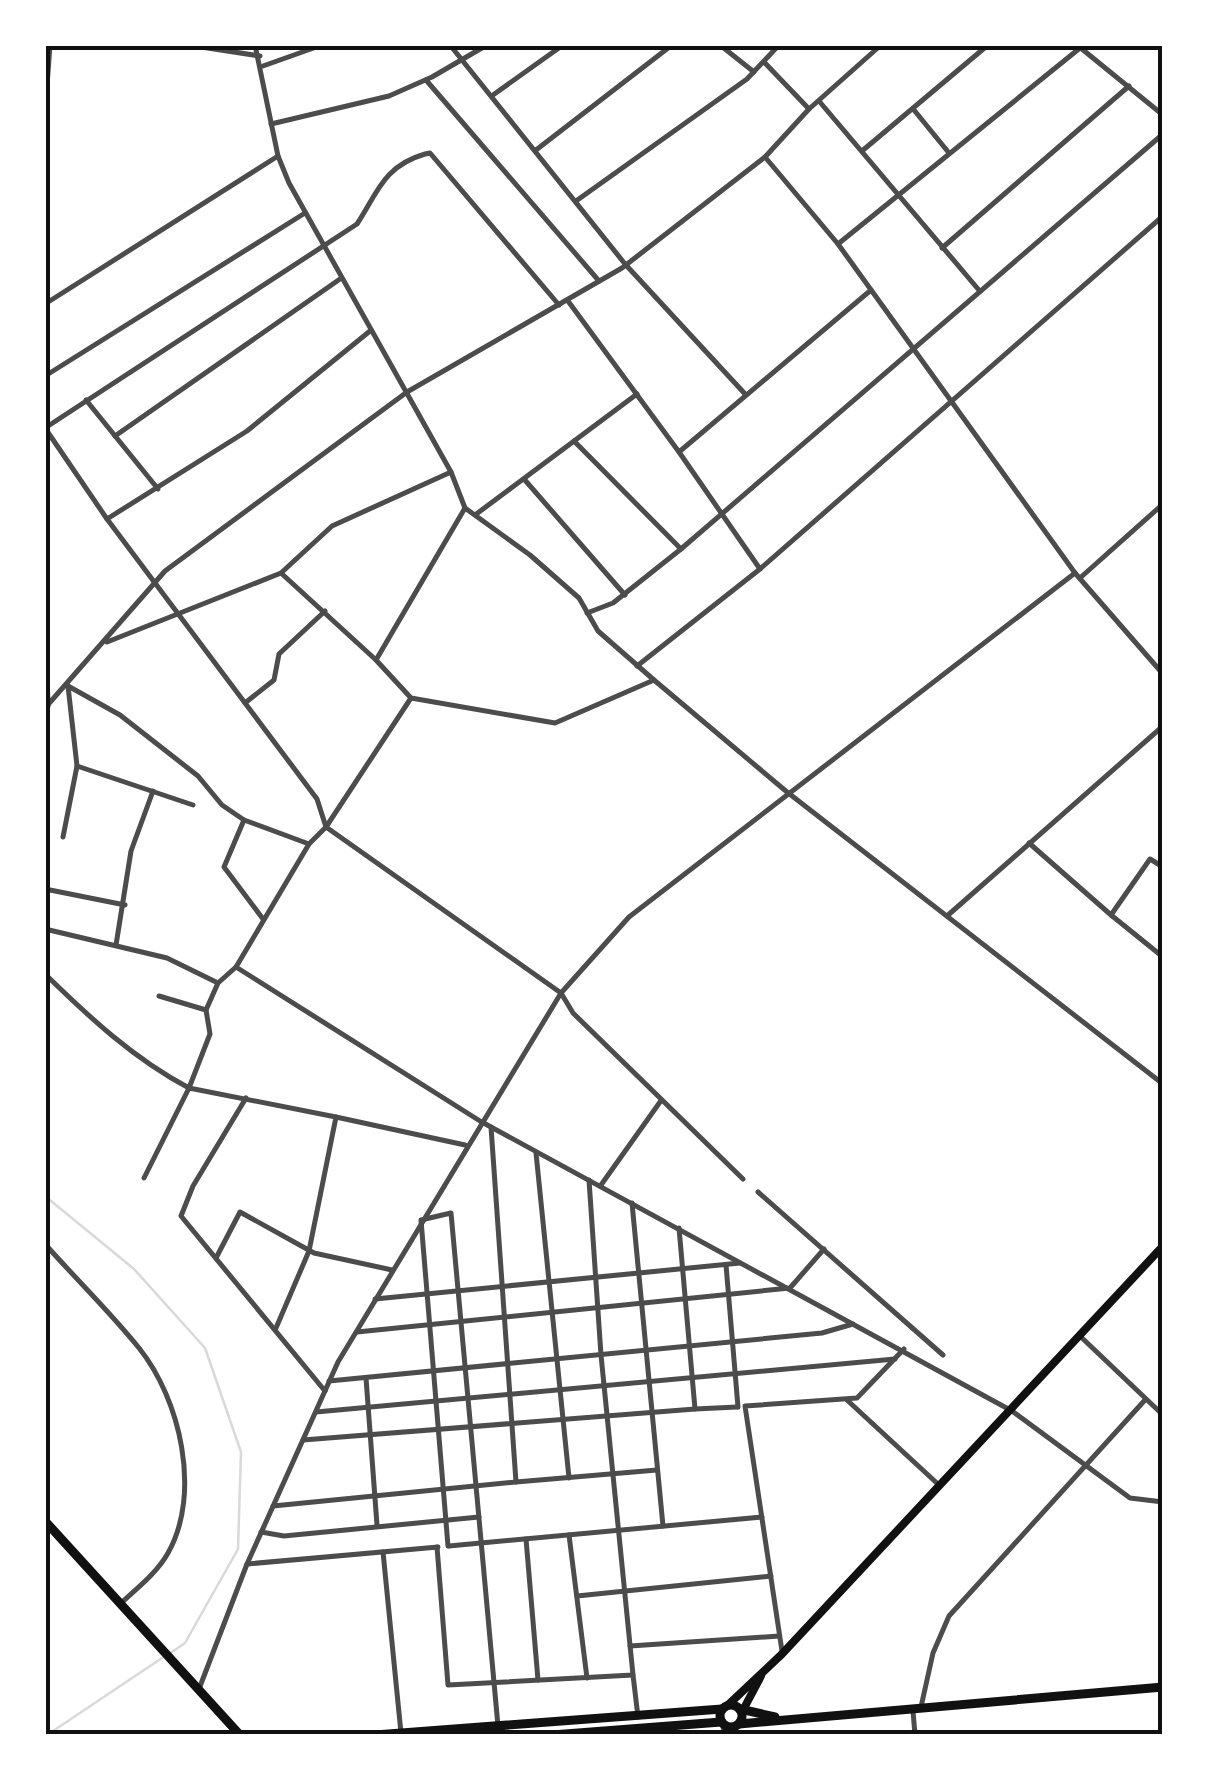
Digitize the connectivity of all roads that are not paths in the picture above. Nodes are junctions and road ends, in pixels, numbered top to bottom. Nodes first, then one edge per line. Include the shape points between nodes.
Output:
1 (50, 45) edge
2 (188, 45) edge
3 (256, 45) edge
4 (322, 45) edge
5 (450, 45) edge
6 (487, 45) edge
7 (562, 45) edge
8 (672, 45) edge
9 (720, 45) edge
10 (779, 45) edge
11 (880, 45) edge
12 (988, 45) edge
13 (1078, 46) edge
14 (260, 56) junction
15 (460, 60) junction
16 (764, 62) junction
17 (263, 66) junction
18 (754, 72) junction
19 (426, 80) junction
20 (1129, 86) junction
21 (493, 96) junction
22 (819, 100) junction
23 (809, 109) junction
24 (914, 110) junction
25 (45, 113) edge
26 (1163, 115) edge
27 (270, 124) junction
28 (1163, 134) edge
29 (536, 150) junction
30 (862, 151) junction
31 (950, 153) junction
32 (278, 156) junction
33 (765, 157) junction
34 (898, 196) junction
35 (576, 201) junction
36 (305, 213) junction
37 (1163, 216) edge
38 (838, 244) junction
39 (322, 245) junction
40 (942, 248) junction
41 (625, 264) junction
42 (340, 279) junction
43 (599, 281) junction
44 (871, 290) junction
45 (980, 290) junction
46 (568, 301) junction
47 (45, 304) edge
48 (559, 306) junction
49 (370, 331) junction
50 (912, 347) junction
51 (45, 376) edge
52 (406, 392) junction
53 (636, 394) junction
54 (746, 396) junction
55 (949, 399) junction
56 (86, 400) junction
57 (45, 428) edge
58 (115, 436) junction
59 (574, 441) junction
60 (679, 452) junction
61 (450, 472) junction
62 (524, 479) junction
63 (158, 489) junction
64 (1163, 504) edge
65 (465, 508) junction
66 (724, 511) junction
67 (475, 515) junction
68 (107, 519) junction
69 (681, 549) junction
70 (760, 568) junction
71 (281, 573) junction
72 (1077, 576) junction
73 (155, 583) junction
74 (625, 595) junction
75 (45, 611) edge
76 (176, 611) junction
77 (325, 611) junction
78 (588, 612) junction
79 (103, 644) junction
80 (376, 660) junction
81 (638, 666) junction
82 (1163, 674) edge
83 (654, 680) junction
84 (68, 686) junction
85 (411, 698) junction
86 (245, 704) junction
87 (46, 707) edge
88 (1163, 726) edge
89 (77, 766) junction
90 (153, 791) junction
91 (788, 792) junction
92 (193, 805) dead end
93 (244, 820) junction
94 (326, 826) junction
95 (63, 837) dead end
96 (1029, 843) junction
97 (308, 844) junction
98 (1163, 867) edge
99 (45, 889) edge
100 (125, 905) junction
101 (1112, 914) junction
102 (947, 916) junction
103 (263, 919) junction
104 (45, 928) edge
105 (116, 944) junction
106 (1163, 957) edge
107 (236, 967) junction
108 (45, 974) edge
109 (218, 983) junction
110 (561, 992) junction
111 (160, 996) dead end
112 (206, 1010) junction
113 (1162, 1080) edge
114 (189, 1088) junction
115 (246, 1098) junction
116 (660, 1102) junction
117 (336, 1117) junction
118 (480, 1121) junction
119 (491, 1127) junction
120 (466, 1145) junction
121 (536, 1152) junction
122 (144, 1178) dead end
123 (743, 1179) dead end
124 (589, 1180) junction
125 (600, 1186) junction
126 (758, 1192) dead end
127 (632, 1203) junction
128 (422, 1220) junction
129 (679, 1228) junction
130 (45, 1244) edge
131 (1163, 1246) edge
132 (824, 1249) junction
133 (309, 1250) junction
134 (1152, 1256) junction
135 (216, 1258) junction
136 (743, 1263) junction
137 (726, 1264) junction
138 (1163, 1265) edge
139 (683, 1269) junction
140 (392, 1270) junction
141 (638, 1274) junction
142 (596, 1279) junction
143 (550, 1284) junction
144 (503, 1288) junction
145 (790, 1288) junction
146 (460, 1293) junction
147 (428, 1295) junction
148 (729, 1296) junction
149 (375, 1300) junction
150 (686, 1300) junction
151 (641, 1304) junction
152 (598, 1308) junction
153 (552, 1313) junction
154 (506, 1318) junction
155 (462, 1322) junction
156 (856, 1323) junction
157 (430, 1325) junction
158 (276, 1328) junction
159 (355, 1332) junction
160 (1080, 1338) junction
161 (733, 1341) junction
162 (690, 1345) junction
163 (644, 1349) junction
164 (904, 1350) junction
165 (601, 1355) junction
166 (943, 1355) dead end
167 (557, 1359) junction
168 (895, 1359) junction
169 (508, 1365) junction
170 (467, 1368) junction
171 (433, 1372) junction
172 (736, 1374) junction
173 (366, 1378) junction
174 (692, 1378) junction
175 (329, 1382) junction
176 (647, 1383) junction
177 (604, 1387) junction
178 (325, 1391) junction
179 (560, 1391) junction
180 (510, 1394) junction
181 (846, 1399) junction
182 (469, 1400) junction
183 (1145, 1400) junction
184 (436, 1402) junction
185 (742, 1406) junction
186 (370, 1408) junction
187 (695, 1409) junction
188 (1012, 1411) junction
189 (315, 1412) junction
190 (650, 1412) junction
191 (1163, 1415) edge
192 (608, 1416) junction
193 (563, 1420) junction
194 (514, 1422) junction
195 (472, 1427) junction
196 (438, 1429) junction
197 (373, 1434) junction
198 (303, 1440) junction
199 (1085, 1463) junction
200 (657, 1470) junction
201 (614, 1474) junction
202 (569, 1478) junction
203 (516, 1482) junction
204 (940, 1486) junction
205 (477, 1487) junction
206 (442, 1489) junction
207 (376, 1496) junction
208 (1163, 1502) edge
209 (273, 1506) junction
210 (479, 1516) junction
211 (762, 1517) junction
212 (444, 1520) junction
213 (45, 1521) edge
214 (377, 1526) junction
215 (663, 1526) junction
216 (622, 1530) junction
217 (261, 1532) junction
218 (569, 1535) junction
219 (526, 1539) junction
220 (481, 1543) junction
221 (438, 1546) junction
222 (448, 1546) junction
223 (383, 1552) junction
224 (246, 1564) junction
225 (771, 1576) junction
226 (627, 1591) junction
227 (577, 1596) junction
228 (120, 1604) junction
229 (780, 1636) junction
230 (630, 1646) junction
231 (782, 1654) junction
232 (764, 1672) junction
233 (633, 1675) junction
234 (587, 1678) junction
235 (538, 1680) junction
236 (494, 1684) junction
237 (1163, 1687) edge
238 (198, 1692) junction
239 (725, 1707) junction
240 (917, 1707) junction
241 (638, 1718) junction
242 (740, 1719) edge
243 (722, 1722) junction
244 (498, 1727) junction
245 (626, 1732) edge
246 (401, 1733) edge
247 (240, 1735) edge
248 (375, 1735) edge
249 (552, 1735) edge
250 (725, 1735) edge
251 (915, 1735) edge

1 - 25 street
2 - 14 street
3 - 14 street
4 - 17 street
5 - 15 street
6 - 15 street
7 - 21 street
8 - 29 street
9 - 18 street
10 - 16 street
11 - 22 street
12 - 24 street
13 - 20 street
13 - 31 street
14 - 17 street
15 - 19 street
15 - 21 street
16 - 18 street
16 - 23 street
17 - 27 street
18 - 35 street
19 - 27 street via 389,96
19 - 43 street
20 - 26 street
20 - 40 street
21 - 29 street
22 - 23 street
22 - 30 street
23 - 33 street
24 - 30 street
24 - 31 street
27 - 32 street
28 - 45 street
29 - 35 street
30 - 34 street
31 - 34 street
32 - 36 street
32 - 47 street
33 - 38 street
33 - 41 street
34 - 38 street
34 - 40 street
35 - 41 street
36 - 39 street
36 - 51 street
37 - 55 street
38 - 44 street
39 - 42 street
39 - 48 street via 357,224 374,191 401,164 430,153
39 - 56 street
40 - 45 street
41 - 43 street
41 - 54 street
42 - 49 street
42 - 58 street
43 - 46 street
44 - 50 street
44 - 54 street
45 - 50 street
46 - 48 street
46 - 53 street
48 - 52 street
49 - 52 street
49 - 63 street via 247,431
50 - 55 street
50 - 66 street
52 - 61 street
52 - 73 street
53 - 59 street
53 - 60 street
54 - 60 street
55 - 70 street
55 - 72 street
56 - 57 street
56 - 58 street
57 - 68 street
58 - 63 street
59 - 62 street
59 - 69 street
60 - 66 street
61 - 65 street
61 - 71 street via 332,526
62 - 67 street
62 - 74 street
63 - 68 street
64 - 72 street
65 - 67 street
65 - 80 street
66 - 69 street
66 - 70 street
67 - 78 street via 530,555
68 - 73 street
69 - 74 street
70 - 81 street
71 - 76 street
71 - 77 street
72 - 82 street
72 - 91 street
73 - 76 street
73 - 79 street
74 - 78 street
75 - 87 street
76 - 79 street
76 - 86 street
77 - 80 street
77 - 86 street via 279,654 274,680
78 - 81 street via 598,631
79 - 84 street
80 - 85 street
81 - 83 street
83 - 85 street via 555,723
83 - 91 street
84 - 87 street
84 - 89 street
84 - 93 street via 120,715
85 - 94 street
86 - 94 street via 317,799
88 - 96 street
89 - 90 street
89 - 95 street
90 - 92 street
90 - 100 street via 131,851
91 - 102 street
91 - 110 street via 629,917
93 - 97 street
93 - 103 street via 224,867
94 - 97 street
94 - 110 street
96 - 101 street
96 - 102 street
97 - 103 street
98 - 101 street via 1150,859
99 - 100 street
100 - 105 street
101 - 106 street
102 - 113 street
103 - 107 street
104 - 105 street
105 - 109 street via 167,958
107 - 109 street
107 - 118 street
108 - 114 street via 94,1022
109 - 112 street
110 - 116 street via 573,1014
110 - 118 street
111 - 112 street
112 - 114 street via 210,1034
114 - 115 street
114 - 122 street
115 - 117 street
115 - 135 street via 182,1216
116 - 123 street
116 - 125 street
117 - 120 street
117 - 133 street
118 - 119 street
118 - 120 street
119 - 121 street
119 - 144 street
120 - 128 street
121 - 124 street
121 - 143 street
124 - 125 street
124 - 142 street
125 - 127 street
126 - 132 street
127 - 129 street
127 - 141 street
128 - 140 street
128 - 146 street via 451,1213
128 - 147 street
129 - 136 street
129 - 139 street
130 - 228 street via 141,1351 177,1427 177,1526 168,1553
131 - 134 main road
132 - 145 street
132 - 166 street
133 - 135 street via 240,1212
133 - 140 street
133 - 158 street
134 - 138 street
134 - 160 main road
135 - 158 street
136 - 137 street
136 - 145 street
137 - 139 street
137 - 148 street
139 - 141 street
139 - 150 street
140 - 149 street
141 - 142 street
141 - 151 street
142 - 143 street
142 - 152 street
143 - 144 street
143 - 153 street
144 - 146 street
144 - 154 street
145 - 148 street
145 - 156 street
146 - 147 street
146 - 155 street
147 - 149 street
147 - 157 street
148 - 150 street
148 - 161 street
149 - 159 street
150 - 151 street
150 - 162 street
151 - 152 street
151 - 163 street
152 - 153 street
152 - 165 street
153 - 154 street
153 - 167 street
154 - 155 street
154 - 169 street
155 - 157 street
155 - 170 street
156 - 161 street
156 - 164 street
157 - 159 street
157 - 171 street
158 - 178 street
159 - 175 street
160 - 183 street
160 - 188 main road
161 - 162 street
161 - 172 street
162 - 163 street
162 - 174 street
163 - 165 street
163 - 176 street
164 - 168 street
164 - 188 street
165 - 167 street
165 - 177 street
167 - 169 street
167 - 179 street
168 - 172 street
168 - 181 street via 858,1398
169 - 170 street
169 - 180 street
170 - 171 street
170 - 182 street
171 - 173 street
171 - 184 street
172 - 174 street
172 - 185 street
173 - 175 street
173 - 186 street
174 - 176 street
174 - 187 street
175 - 178 street
176 - 177 street
176 - 190 street
177 - 179 street
177 - 192 street
178 - 189 street
179 - 180 street
179 - 193 street
180 - 182 street
180 - 194 street
181 - 185 street
181 - 204 street
182 - 184 street
182 - 195 street
183 - 191 street
183 - 199 street
184 - 186 street
184 - 196 street
185 - 187 street
185 - 211 street
186 - 189 street
186 - 197 street
187 - 190 street
188 - 199 street
188 - 204 main road
189 - 198 street
190 - 192 street
190 - 200 street
192 - 193 street
192 - 201 street
193 - 194 street
193 - 202 street
194 - 195 street
194 - 203 street
195 - 196 street
195 - 205 street
196 - 197 street
196 - 206 street
197 - 198 street
197 - 207 street
198 - 209 street
199 - 208 street via 1130,1498
199 - 240 street via 949,1616
200 - 201 street
200 - 215 street
201 - 202 street
201 - 216 street
202 - 203 street
203 - 205 street
204 - 231 main road
205 - 206 street
205 - 210 street
206 - 207 street
206 - 212 street
207 - 209 street
207 - 214 street
209 - 217 street
210 - 212 street
210 - 220 street
211 - 215 street
211 - 225 street
212 - 214 street
212 - 222 street
213 - 228 main road
214 - 217 street via 284,1536
215 - 216 street
216 - 218 street
216 - 226 street
217 - 224 street
218 - 219 street
218 - 227 street
219 - 220 street
219 - 235 street
220 - 222 street
220 - 236 street
221 - 222 street
221 - 223 street
221 - 236 street via 448,1685
223 - 224 street
223 - 246 street
224 - 238 street
225 - 226 street
225 - 229 street
226 - 227 street
226 - 230 street
227 - 234 street
228 - 238 main road
229 - 230 street
229 - 231 street
230 - 233 street
231 - 232 main road
232 - 239 main road
232 - 242 main road
233 - 234 street
233 - 241 street
234 - 235 street
235 - 236 street
236 - 244 street
237 - 240 main road
238 - 247 main road
239 - 241 main road
239 - 242 main road
239 - 243 main road
240 - 242 main road
240 - 251 street
241 - 244 main road
242 - 243 main road
243 - 245 main road
243 - 250 street
244 - 246 main road
245 - 249 main road
246 - 248 main road

